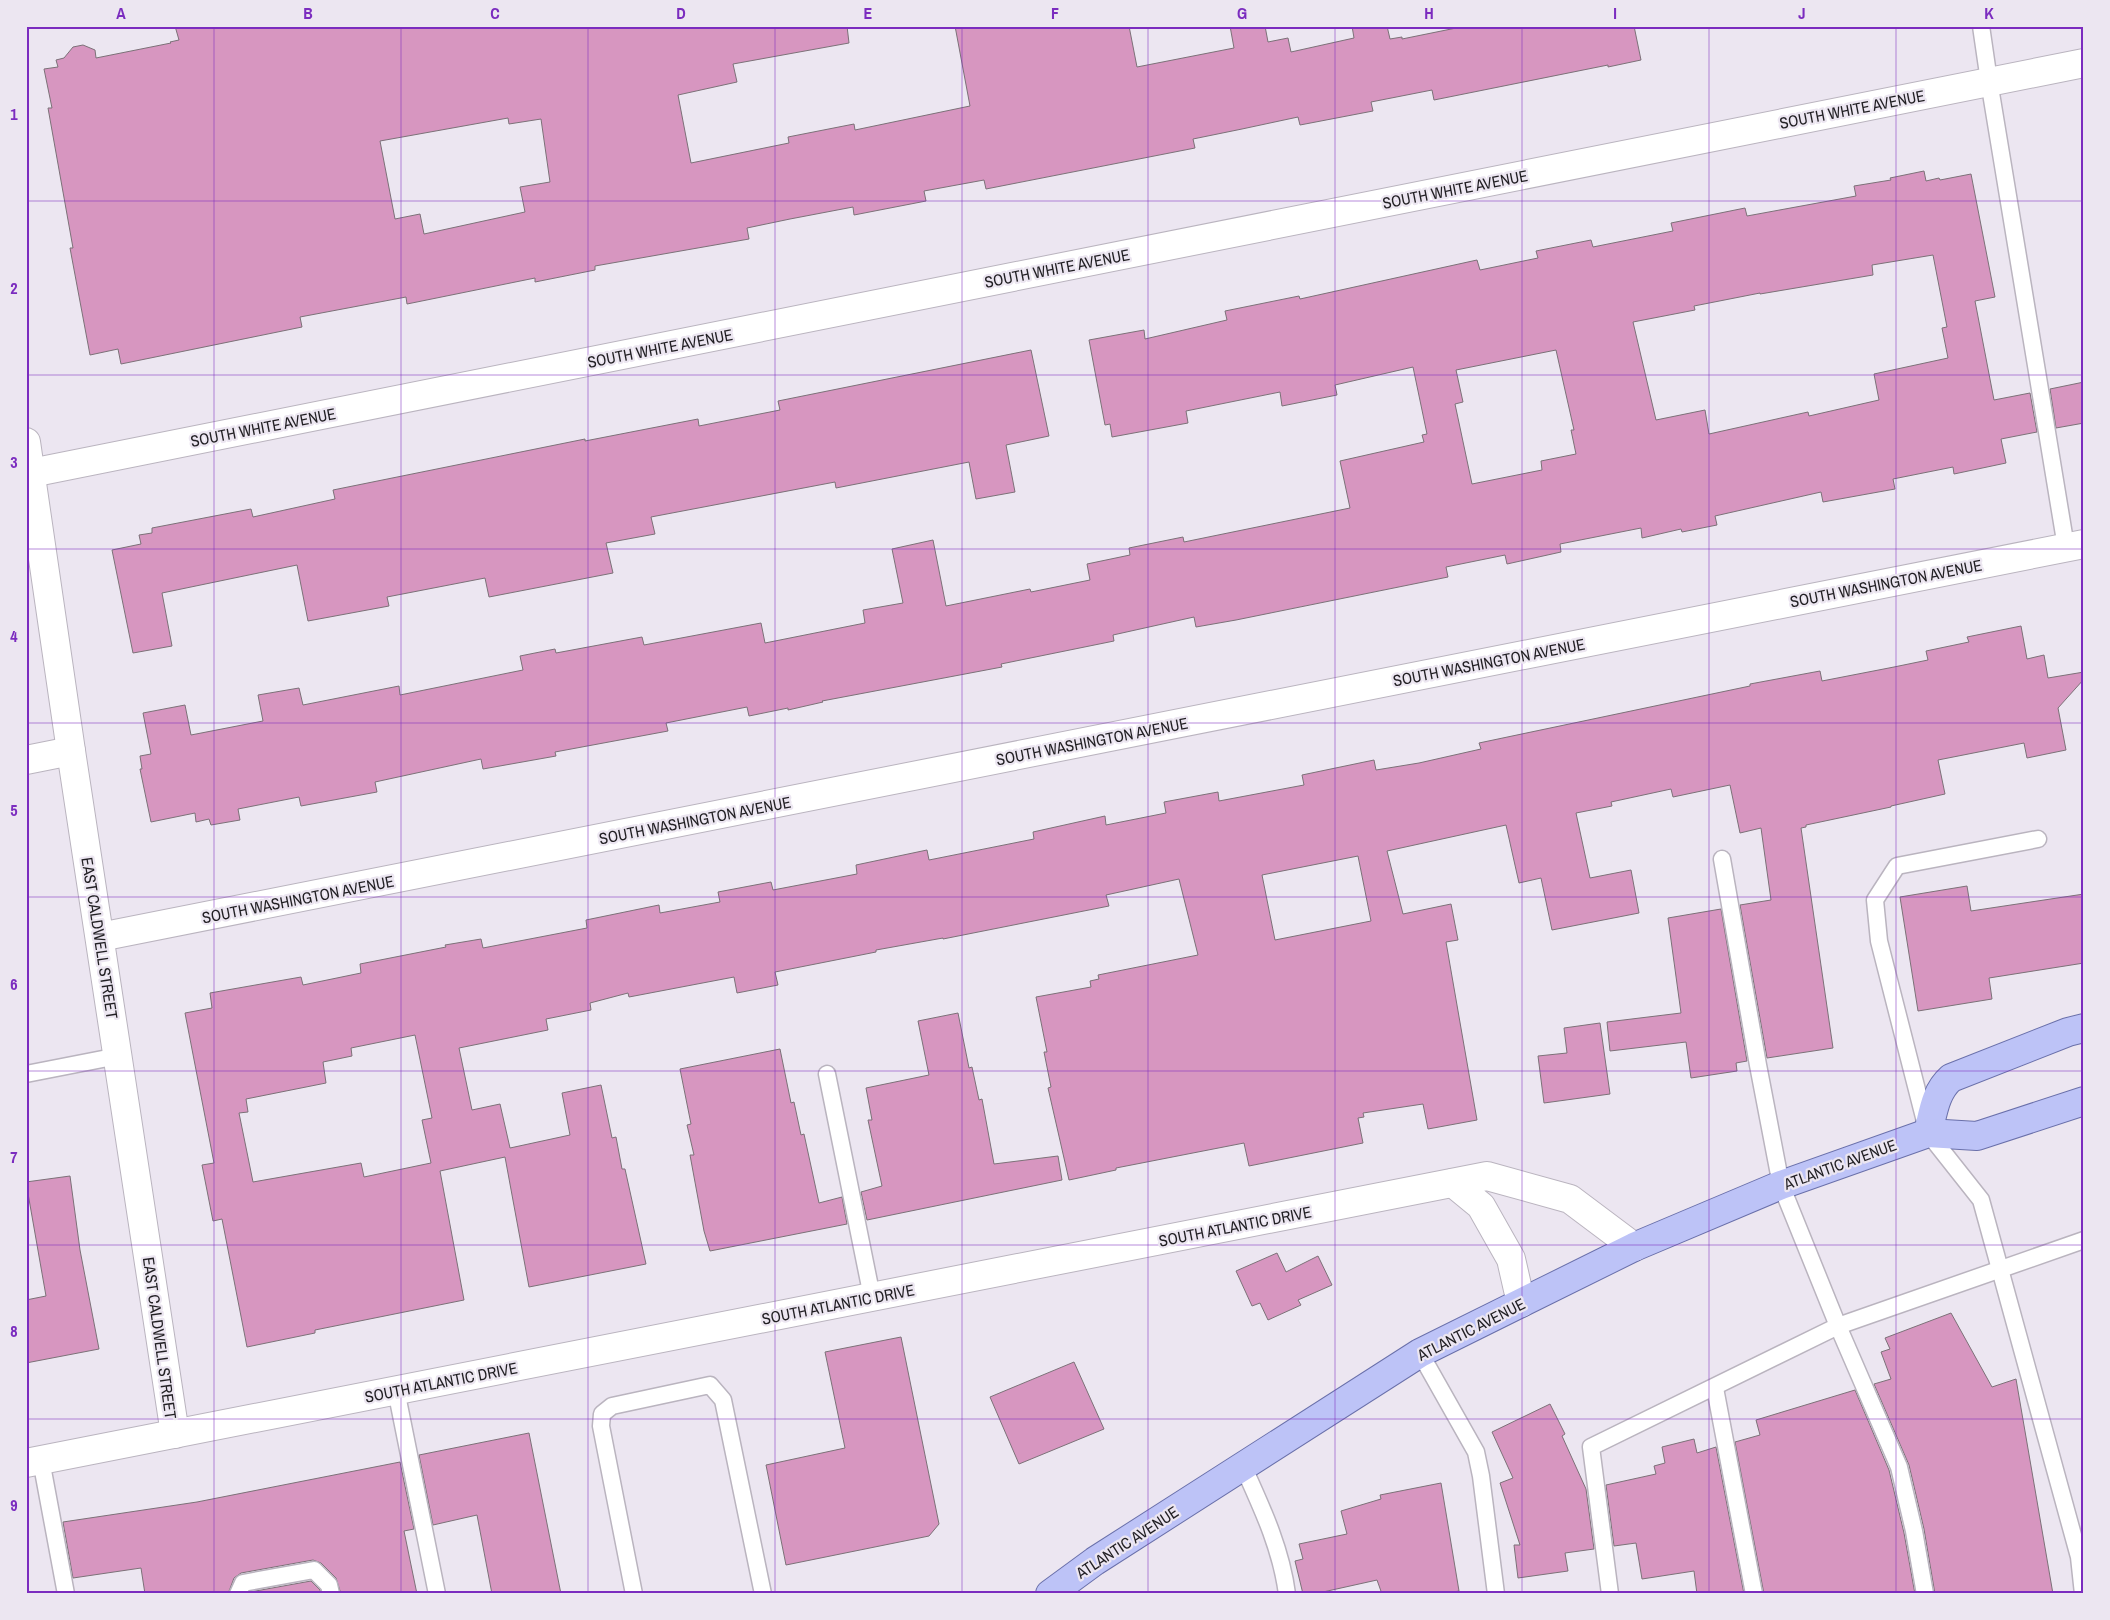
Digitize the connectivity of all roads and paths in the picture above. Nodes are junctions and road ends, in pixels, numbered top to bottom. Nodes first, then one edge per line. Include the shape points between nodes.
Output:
1 (1981, 26) edge
2 (2084, 63) edge
3 (1988, 82) junction
4 (26, 442) edge
5 (31, 473) junction
6 (2075, 546) edge
7 (71, 751) junction
8 (26, 760) edge
9 (2038, 839) dead end
10 (1722, 858) dead end
11 (100, 938) junction
12 (2084, 1028) edge
13 (118, 1056) junction
14 (26, 1074) edge
15 (827, 1074) dead end
16 (2084, 1101) edge
17 (1928, 1133) junction
18 (1453, 1183) junction
19 (1782, 1185) junction
20 (2084, 1240) edge
21 (1634, 1247) junction
22 (2001, 1268) junction
23 (872, 1297) junction
24 (1521, 1303) junction
25 (1838, 1326) junction
26 (1420, 1353) junction
27 (1715, 1388) junction
28 (396, 1390) junction
29 (175, 1434) junction
30 (34, 1462) edge
31 (1243, 1466) junction
32 (66, 1594) edge
33 (238, 1594) edge
34 (331, 1594) edge
35 (436, 1594) edge
36 (634, 1594) edge
37 (762, 1594) edge
38 (1050, 1594) edge
39 (1287, 1594) edge
40 (1496, 1594) edge
41 (1610, 1594) edge
42 (1754, 1594) edge
43 (1925, 1594) edge
44 (2083, 1594) edge

1 - 3 lane
2 - 3 street, SOUTH WHITE AVENUE
3 - 5 street, SOUTH WHITE AVENUE
3 - 6 lane
4 - 5 street, EAST CALDWELL STREET
5 - 7 street, EAST CALDWELL STREET
6 - 11 street, SOUTH WASHINGTON AVENUE
7 - 8 street
7 - 11 street, EAST CALDWELL STREET
9 - 17 lane via 1897,866 1875,900 1879,941
10 - 19 lane
11 - 13 street, EAST CALDWELL STREET
12 - 17 main road via 1951,1078 1936,1099
13 - 14 lane
13 - 29 street, EAST CALDWELL STREET
15 - 23 lane
16 - 17 main road, ATLANTIC AVENUE via 1978,1136
17 - 19 main road, ATLANTIC AVENUE
17 - 22 lane via 1981,1200
18 - 21 street, SOUTH ATLANTIC DRIVE via 1487,1176 1570,1199
18 - 23 street, SOUTH ATLANTIC DRIVE
18 - 24 street via 1480,1206 1512,1259
19 - 21 main road, ATLANTIC AVENUE
19 - 25 lane
20 - 22 lane
21 - 24 main road, ATLANTIC AVENUE
22 - 25 lane
22 - 44 lane via 2079,1557
23 - 28 street, SOUTH ATLANTIC DRIVE
24 - 26 main road, ATLANTIC AVENUE
25 - 27 lane
25 - 43 lane via 1899,1467
26 - 31 main road, ATLANTIC AVENUE
26 - 40 lane via 1476,1452
27 - 41 lane via 1591,1447
27 - 42 lane
28 - 29 street, SOUTH ATLANTIC DRIVE
28 - 35 lane
29 - 30 street, SOUTH ATLANTIC DRIVE
30 - 32 lane
31 - 38 main road, ATLANTIC AVENUE via 1095,1561
31 - 39 lane via 1275,1539
33 - 34 lane via 243,1583 314,1570 329,1585
36 - 37 lane via 601,1426 602,1414 612,1406 710,1385 723,1400

